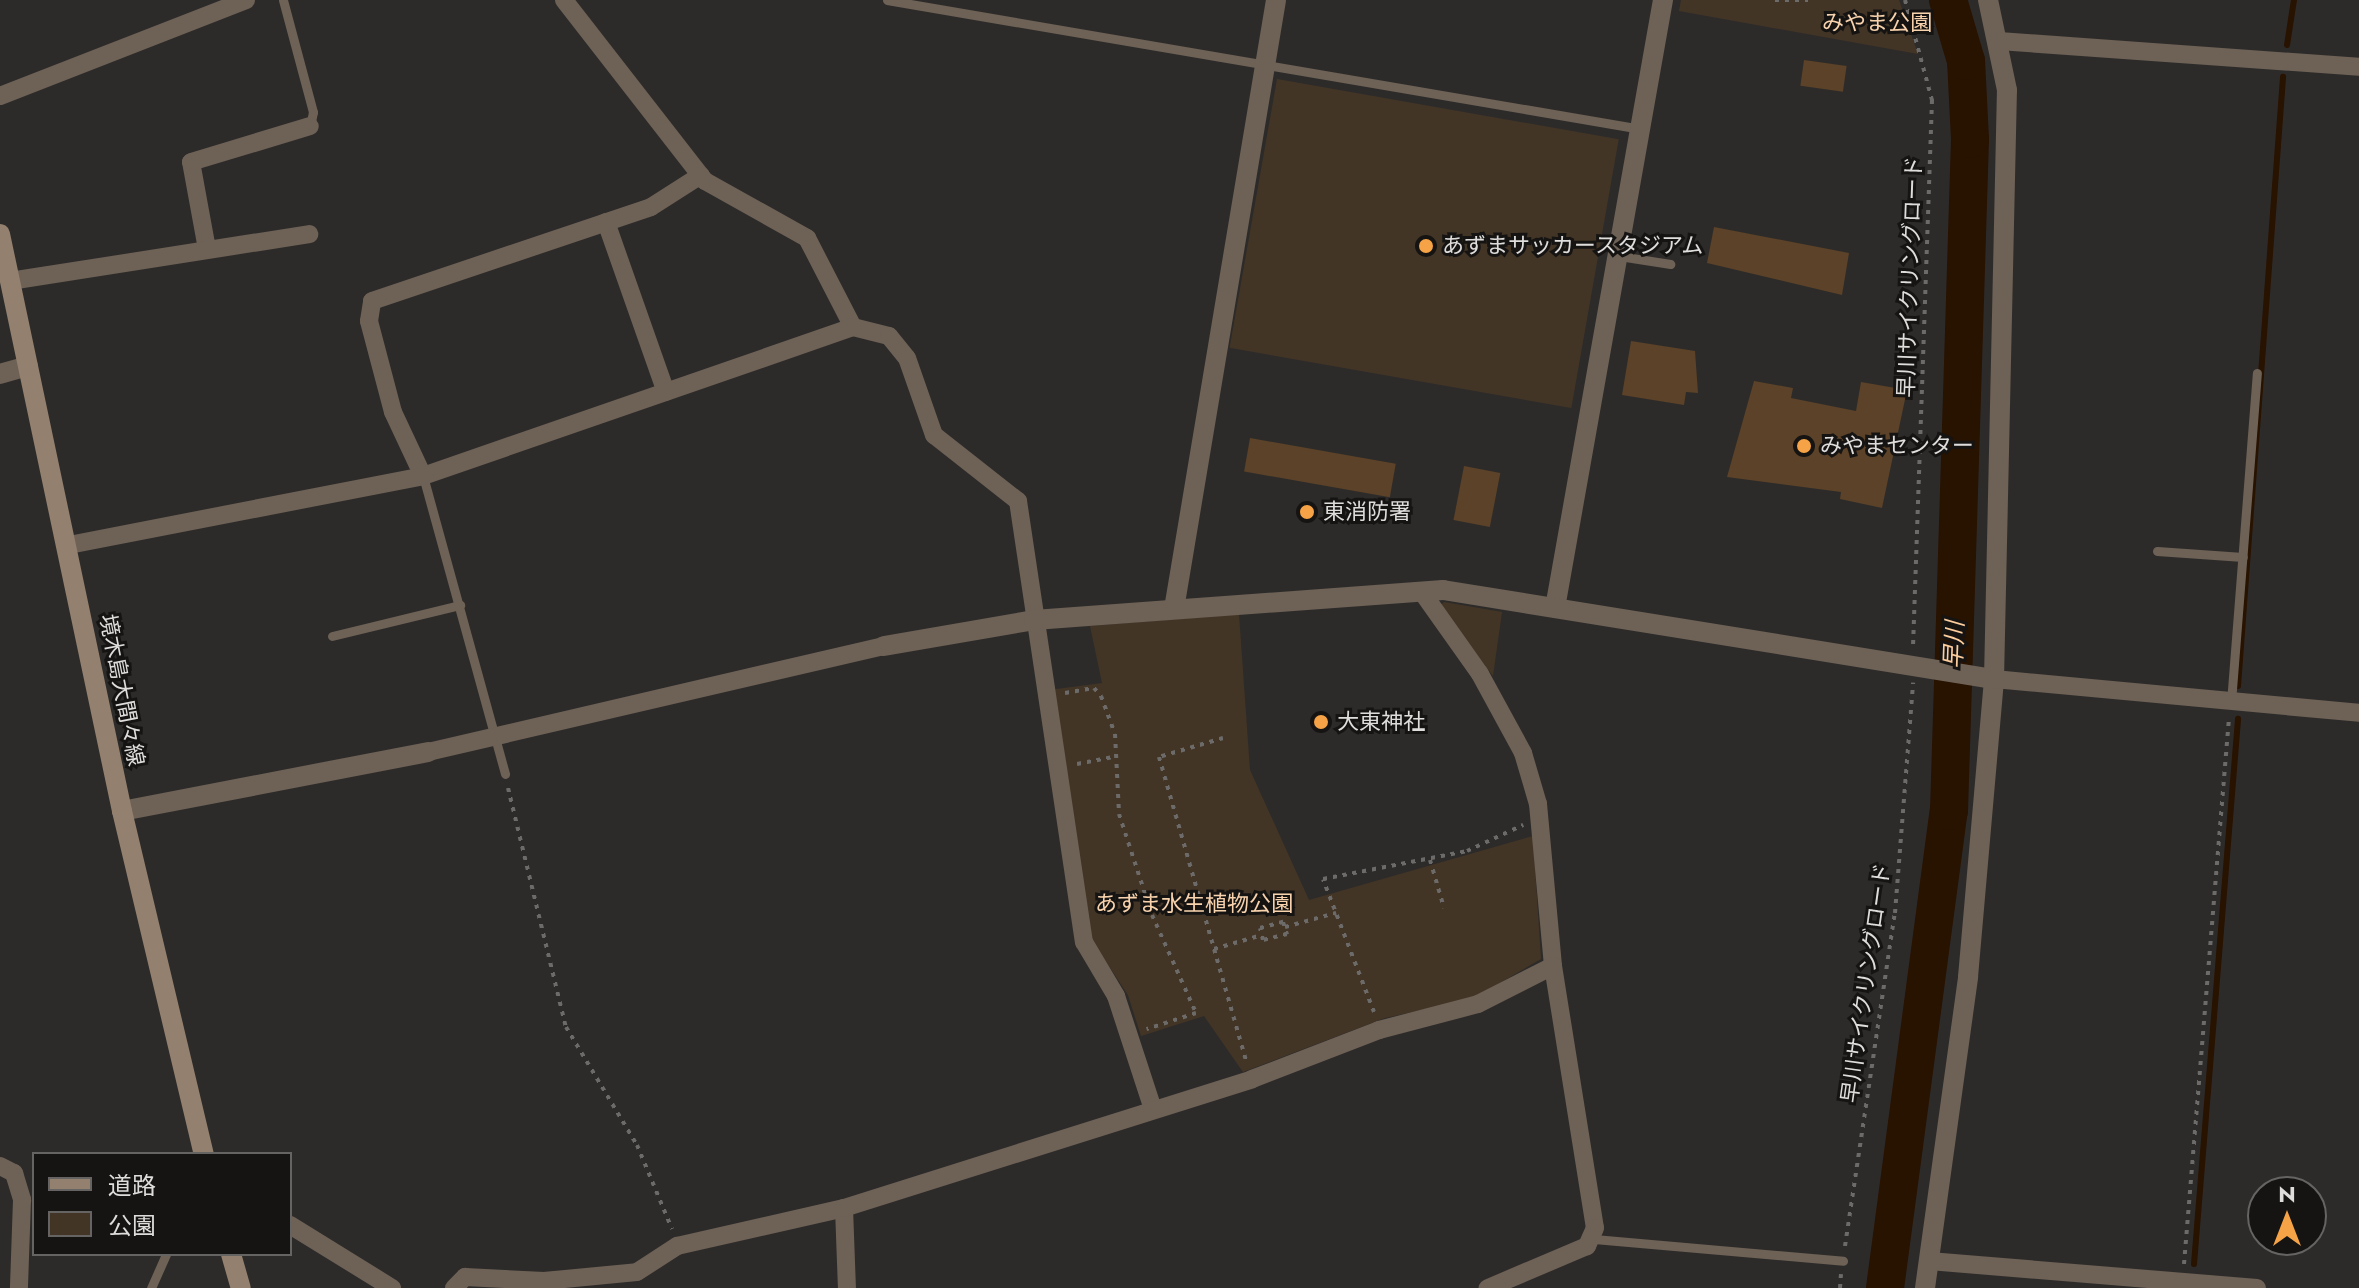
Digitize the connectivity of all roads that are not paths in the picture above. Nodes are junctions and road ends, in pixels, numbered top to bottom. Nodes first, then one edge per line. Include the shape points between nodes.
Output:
1 (246, 0) edge
2 (283, 0) edge
3 (564, 0) edge
4 (887, 0) edge
5 (1276, 0) edge
6 (1663, 0) edge
7 (1988, 0) edge
8 (1999, 41) junction
9 (1264, 66) junction
10 (2359, 67) edge
11 (0, 96) edge
12 (310, 126) joint
13 (1641, 129) junction
14 (701, 175) junction
15 (606, 222) junction
16 (0, 234) edge
17 (309, 234) dead end
18 (207, 249) junction
19 (1619, 256) junction
20 (1670, 264) dead end
21 (10, 281) junction
22 (853, 327) junction
23 (28, 366) junction
24 (2257, 373) dead end
25 (0, 374) edge
26 (666, 392) junction
27 (423, 476) junction
28 (69, 545) junction
29 (2157, 551) dead end
30 (2243, 557) junction
31 (1422, 592) junction
32 (460, 605) junction
33 (1555, 608) junction
34 (1174, 609) junction
35 (1034, 620) junction
36 (332, 636) dead end
37 (884, 646) joint
38 (1988, 678) junction
39 (2231, 702) junction
40 (2359, 713) edge
41 (493, 736) junction
42 (428, 752) joint
43 (505, 774) road end
44 (122, 811) junction
45 (1553, 966) junction
46 (1153, 1109) junction
47 (204, 1152) edge
48 (0, 1166) edge
49 (844, 1208) junction
50 (292, 1226) edge
51 (1594, 1239) junction
52 (165, 1256) edge
53 (232, 1256) edge
54 (1843, 1261) road end
55 (1929, 1261) junction
56 (19, 1288) edge
57 (151, 1288) edge
58 (241, 1288) edge
59 (392, 1288) edge
60 (454, 1288) edge
61 (847, 1288) edge
62 (1488, 1288) edge
63 (1925, 1288) edge
64 (2257, 1288) edge

1 - 11 street
2 - 12 lane via 313,112
3 - 14 street
4 - 9 lane
5 - 9 street
6 - 13 street
7 - 8 street
8 - 10 street
8 - 38 street via 2007,90
9 - 13 lane
9 - 34 street
12 - 18 street via 191,162
13 - 19 street
14 - 15 street via 671,198
14 - 22 street via 807,238
15 - 26 street
15 - 27 street via 372,301 369,321 393,412
16 - 21 main road, 境木島大間々線
17 - 18 street
18 - 21 street
19 - 20 lane
19 - 33 street
21 - 23 main road, 境木島大間々線
22 - 26 street
22 - 35 street via 899,345 934,435 1012,491 1023,517
23 - 25 street
23 - 28 main road, 境木島大間々線
24 - 30 lane
26 - 27 street
27 - 28 street
27 - 32 lane
28 - 44 main road, 境木島大間々線
29 - 30 lane
30 - 39 lane
31 - 33 street
31 - 34 street
31 - 45 street via 1523,753 1540,829
32 - 36 lane
32 - 41 lane
33 - 38 street
34 - 35 street
35 - 37 street
35 - 46 street via 1084,942 1116,996
37 - 41 street
38 - 39 street
38 - 55 street via 1968,977
39 - 40 street
41 - 42 street
41 - 43 lane
42 - 44 street
44 - 47 main road, 境木島大間々線
45 - 46 street via 1478,1004 1379,1030 1252,1079
45 - 51 street
46 - 49 street
48 - 56 street via 14,1173 22,1200
49 - 60 street via 677,1246 625,1275 465,1277
49 - 61 street
50 - 59 street
51 - 54 lane
51 - 62 street
52 - 57 lane
53 - 58 main road
55 - 63 street
55 - 64 street

